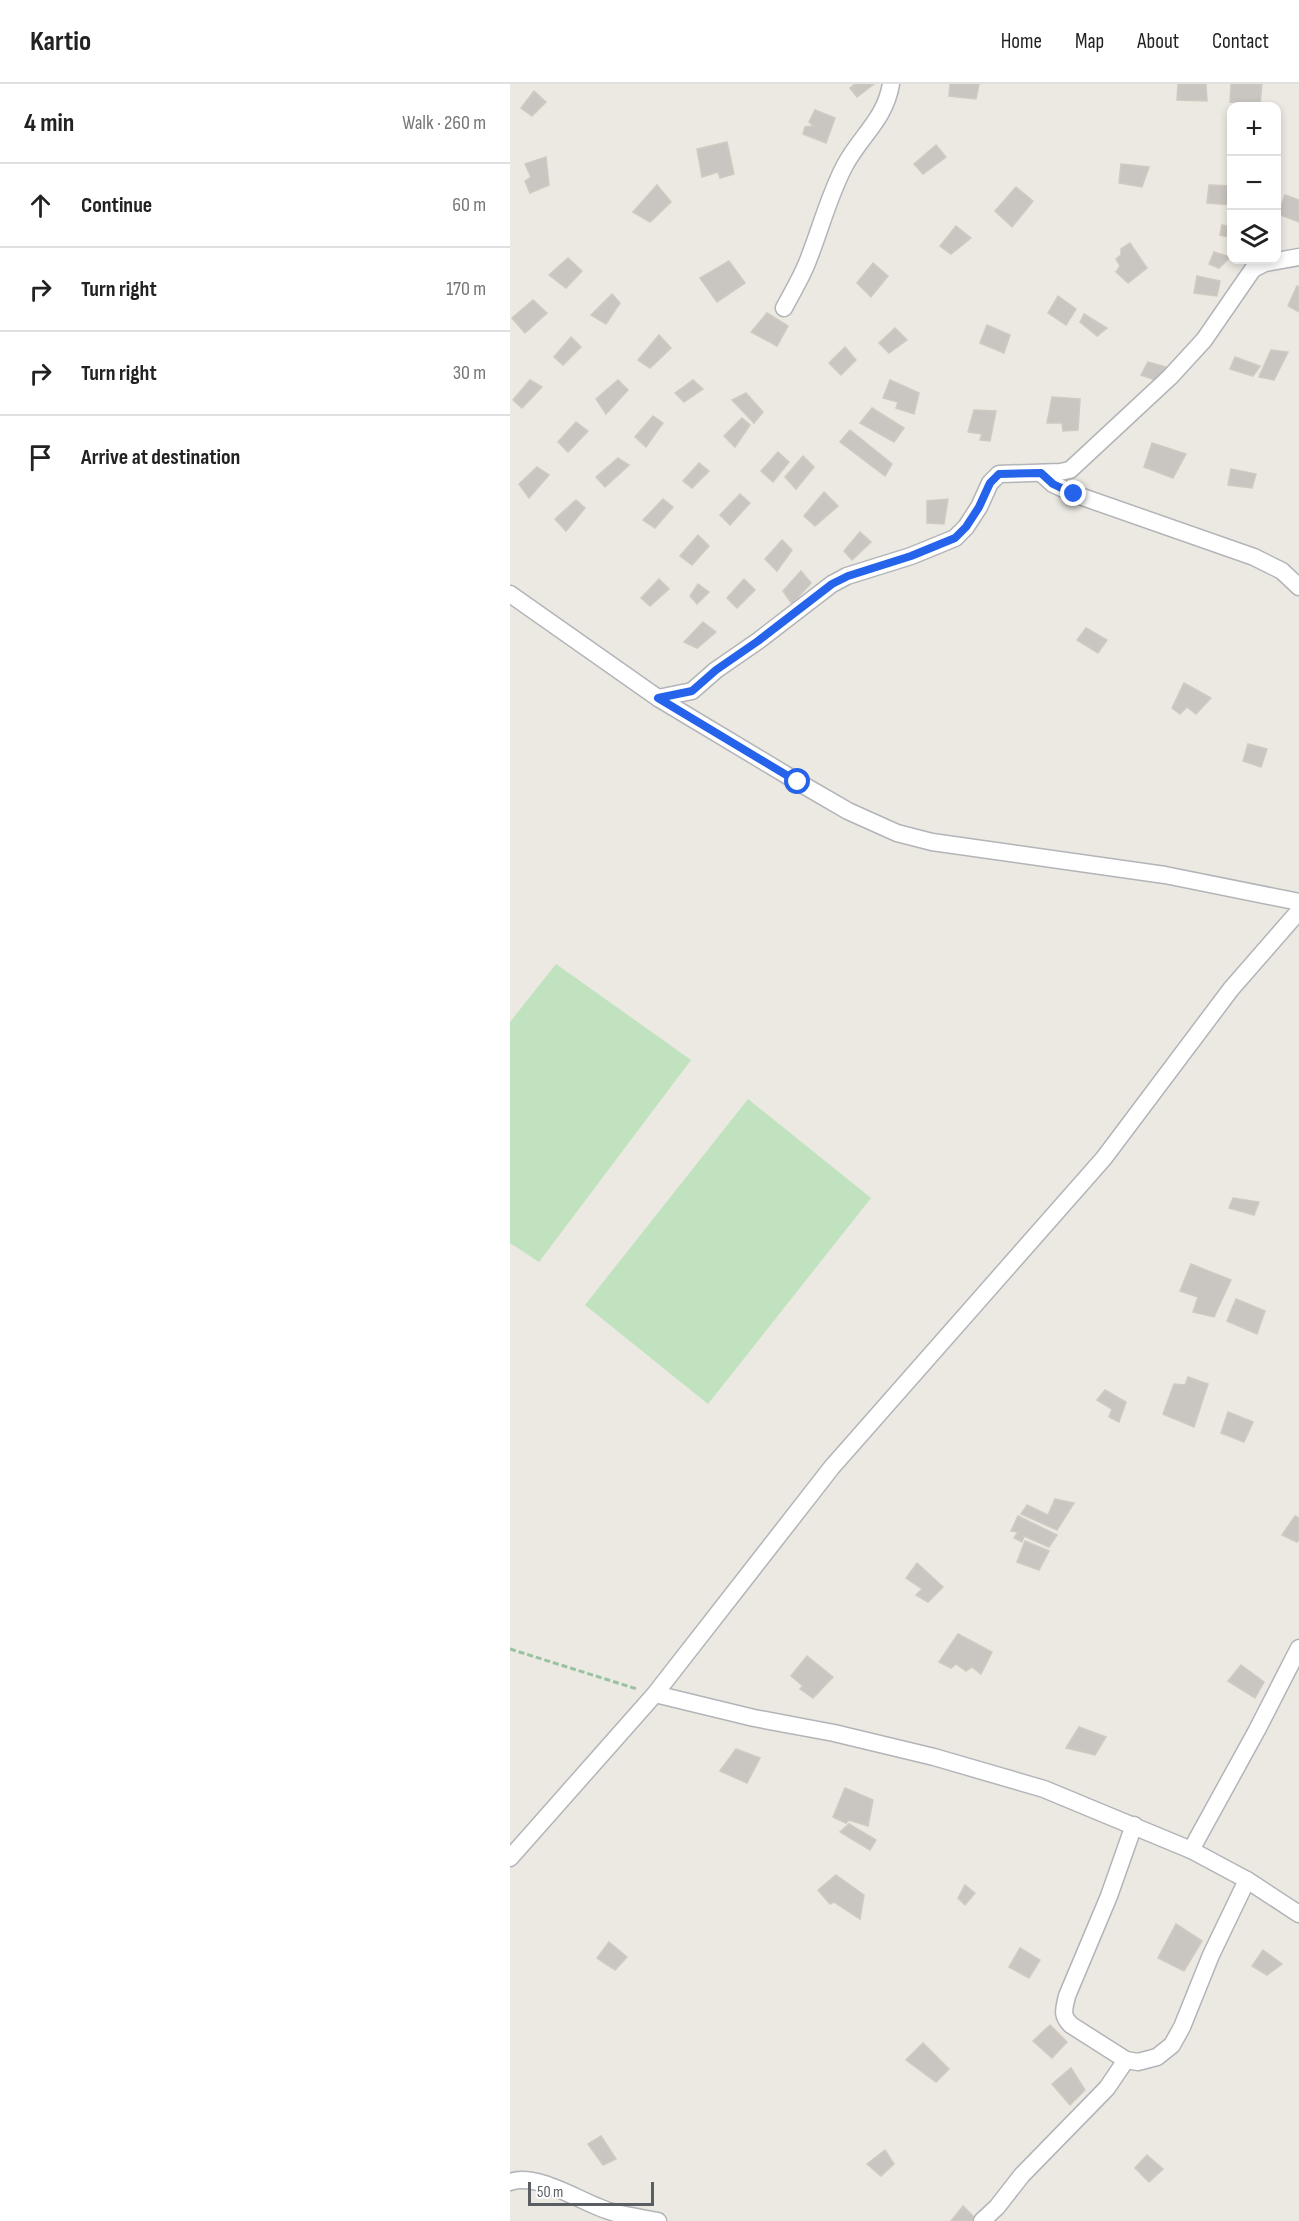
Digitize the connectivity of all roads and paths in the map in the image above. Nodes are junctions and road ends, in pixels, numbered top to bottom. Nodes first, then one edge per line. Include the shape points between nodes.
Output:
1 (891, 84) edge
2 (1299, 256) edge
3 (784, 308) dead end
4 (1041, 473) junction
5 (1299, 587) edge
6 (510, 594) edge
7 (658, 698) junction
8 (1299, 902) edge
9 (1299, 911) edge
10 (1299, 1648) edge
11 (510, 1649) edge
12 (655, 1694) junction
13 (1134, 1825) junction
14 (1191, 1850) junction
15 (510, 1858) edge
16 (1247, 1880) junction
17 (1299, 1914) edge
18 (1126, 2060) junction
19 (510, 2181) edge
20 (987, 2220) edge
21 (658, 2221) edge

1 - 3 street via 882,115 844,167 806,264
2 - 4 street via 1253,269 1204,340 1170,377 1070,470
4 - 5 street via 1074,494 1254,557 1282,572
4 - 7 street via 999,474 955,538 840,580 692,691
6 - 7 street
7 - 8 street via 848,811 897,833 932,842 1165,875
9 - 12 street via 1231,989 1104,1158 832,1467
10 - 14 street
11 - 12 path
12 - 13 street via 934,1757 1044,1789
12 - 15 street
13 - 14 street
13 - 18 street via 1064,2010 1071,2025
14 - 16 street
16 - 17 street
16 - 18 street via 1172,2044 1157,2057
18 - 20 street via 1107,2088 1022,2175
19 - 21 street via 533,2181 610,2212

